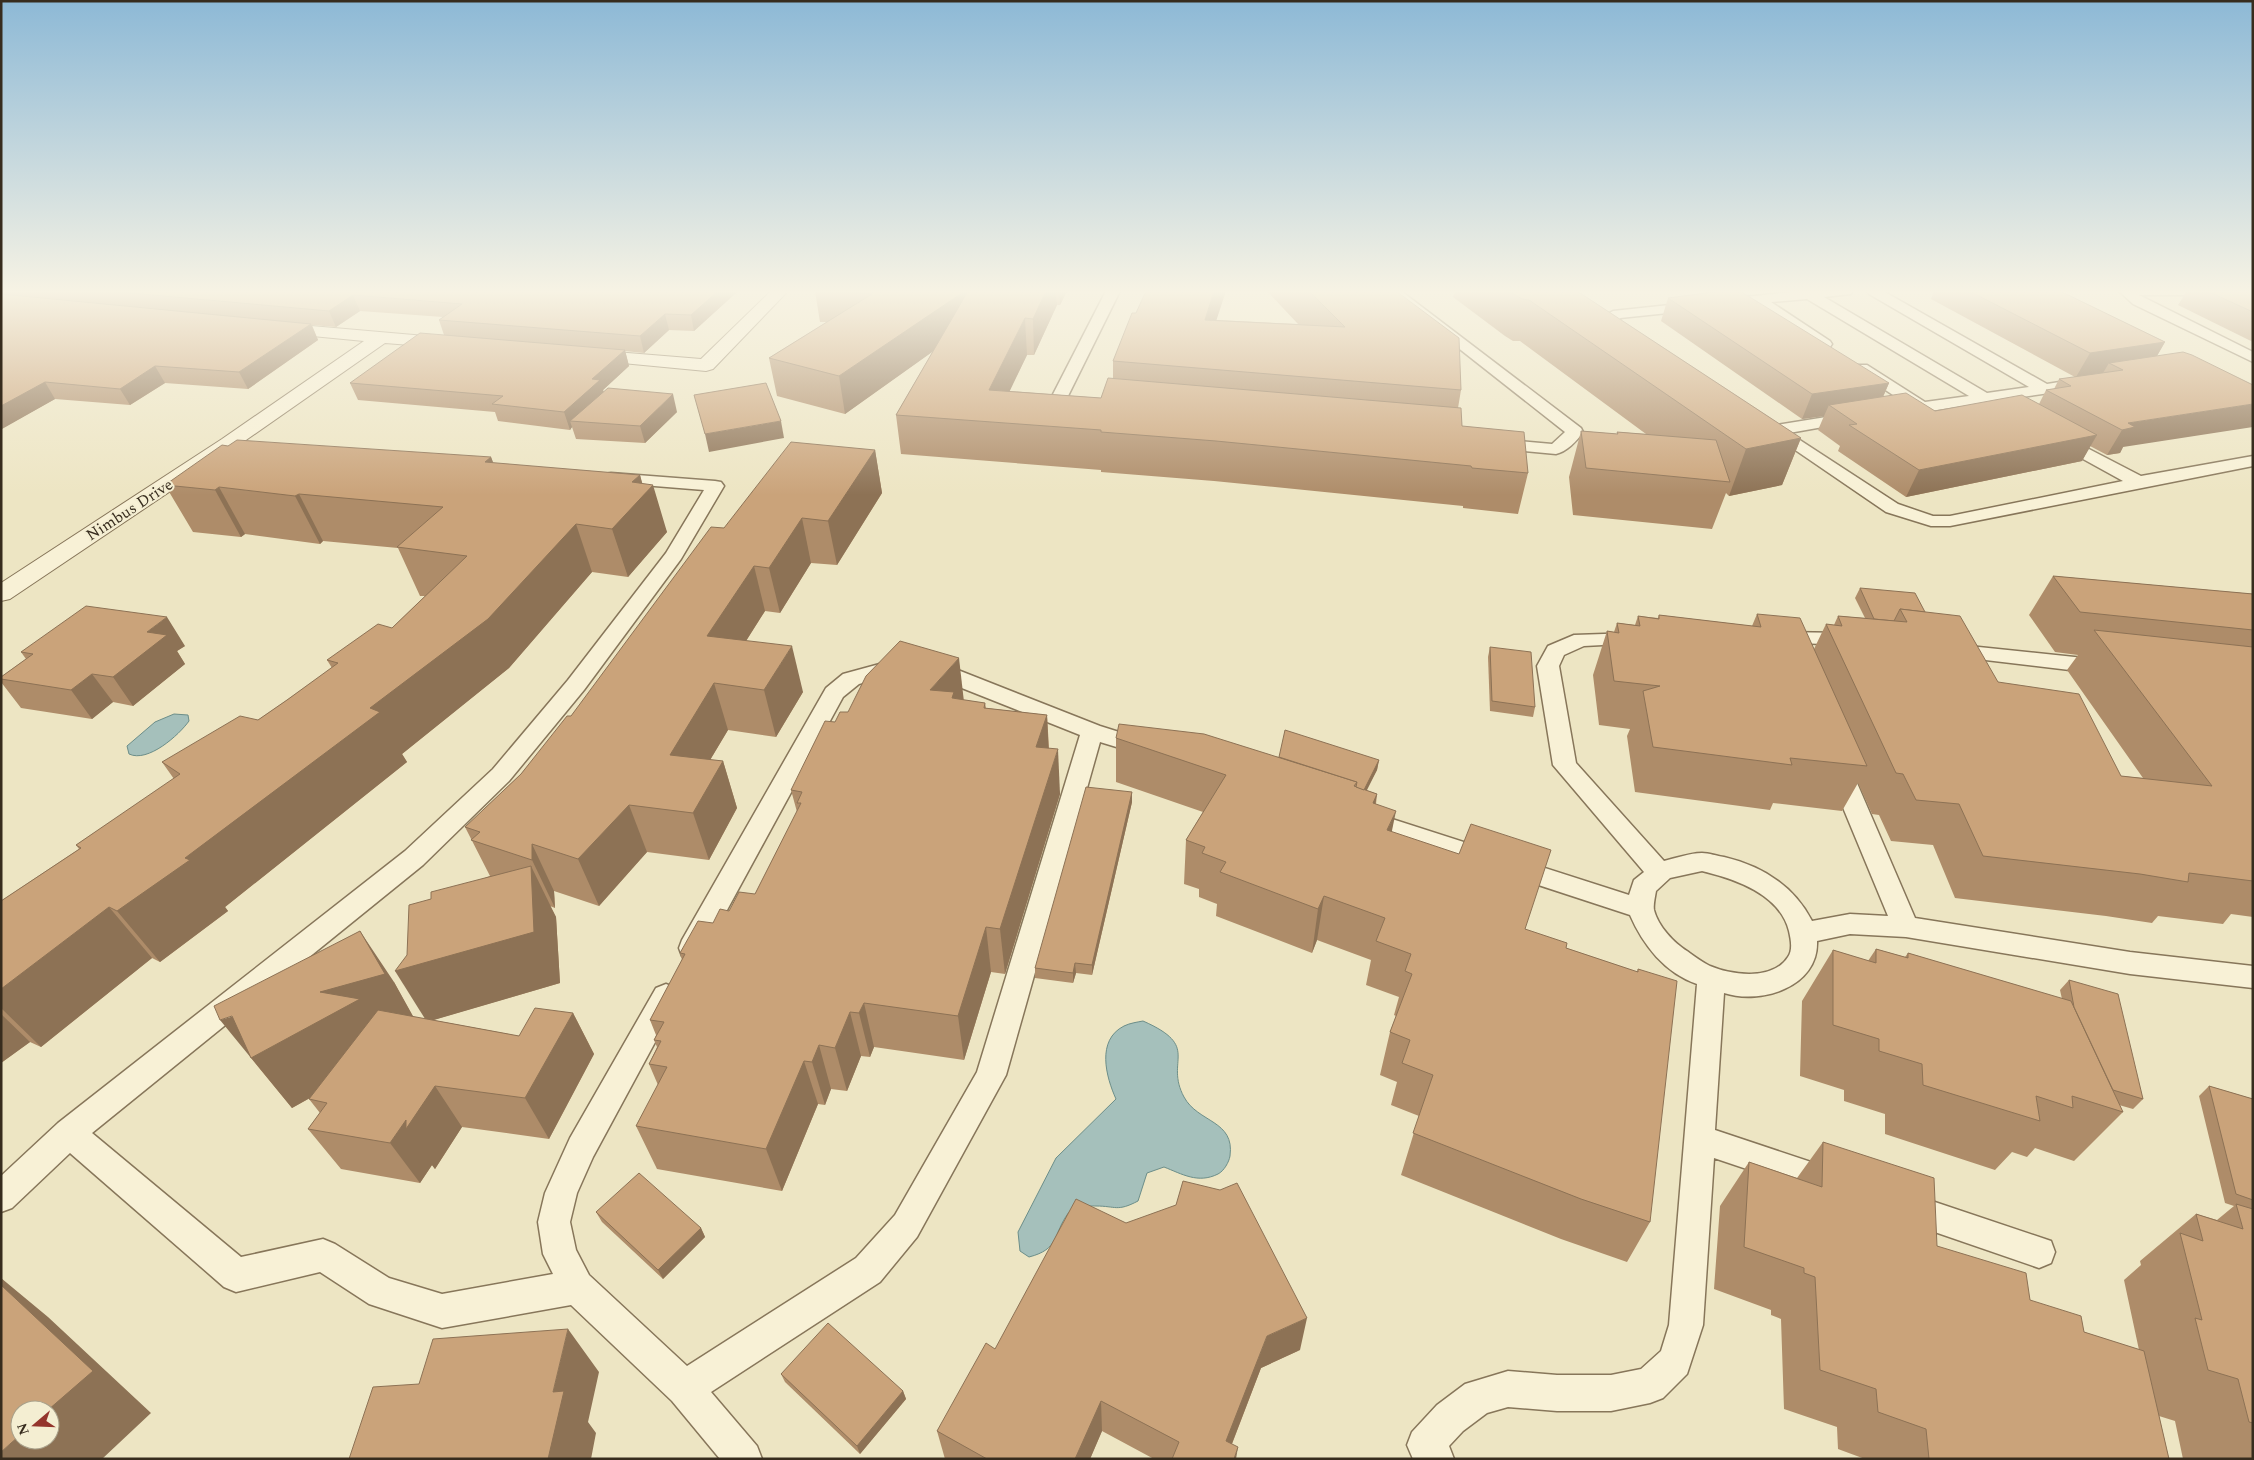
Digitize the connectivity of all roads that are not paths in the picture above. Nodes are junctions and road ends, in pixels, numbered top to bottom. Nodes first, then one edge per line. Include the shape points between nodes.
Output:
1 (350, 359) edge
2 (638, 359) edge
3 (712, 359) edge
4 (1078, 359) edge
5 (1482, 359) edge
6 (1848, 359) edge
7 (1919, 359) edge
8 (1993, 359) edge
9 (2102, 380) edge
10 (2044, 389) junction
11 (1984, 398) junction
12 (1922, 407) junction
13 (1742, 409) edge
14 (1092, 410) edge
15 (2010, 412) edge
16 (1883, 413) edge
17 (1863, 416) edge
18 (1774, 430) junction
19 (2044, 430) edge
20 (1479, 442) edge
21 (229, 443) junction
22 (263, 445) edge
23 (2253, 461) edge
24 (591, 476) edge
25 (2138, 482) junction
26 (1, 594) edge
27 (1754, 638) edge
28 (1658, 639) edge
29 (1874, 641) edge
30 (1931, 648) edge
31 (2124, 669) edge
32 (1092, 731) junction
33 (1829, 746) edge
34 (1168, 756) edge
35 (1337, 810) edge
36 (1658, 871) junction
37 (1640, 908) junction
38 (1906, 927) junction
39 (1804, 933) junction
40 (2253, 977) edge
41 (1711, 979) junction
42 (69, 1133) junction
43 (1699, 1139) junction
44 (1, 1197) edge
45 (2039, 1252) dead end
46 (577, 1286) junction
47 (685, 1388) junction
48 (1424, 1454) edge
49 (744, 1459) edge

1 - 21 street, Nimbus Drive
2 - 3 street via 706,365
4 - 14 lane via 1055,406
5 - 20 lane via 1575,432 1556,449
6 - 12 lane
7 - 11 lane
8 - 10 lane
9 - 10 lane
10 - 11 lane
11 - 12 lane
11 - 15 lane
12 - 16 lane
13 - 18 lane
17 - 18 lane
18 - 25 lane via 1892,508 1931,521 1950,521
19 - 25 lane
21 - 22 lane
21 - 26 street, Nimbus Drive
23 - 25 lane
24 - 42 lane via 715,486 668,562 576,685 501,775 414,858
27 - 29 lane via 1787,647
28 - 36 lane via 1581,640 1554,651 1548,666 1565,765
30 - 31 lane
32 - 34 lane
32 - 46 lane via 930,667 907,664 851,679 834,692 581,1148 561,1193 554,1222 560,1254
32 - 47 lane via 991,1076 906,1226 868,1270
33 - 38 lane
35 - 37 lane
36 - 37 lane via 1646,881
36 - 39 lane via 1678,864 1702,862 1728,867 1754,878 1795,913
37 - 41 lane via 1646,928 1662,948 1684,966
38 - 39 lane via 1850,924
38 - 40 lane via 2130,963
39 - 41 lane via 1805,951 1798,967 1783,978 1763,984
41 - 43 lane
42 - 44 lane
42 - 46 lane via 236,1275 323,1255 380,1292 442,1311
43 - 45 lane
43 - 48 lane via 1686,1325 1675,1362 1650,1385 1611,1392 1557,1393 1508,1389 1478,1398 1450,1418
46 - 47 lane
47 - 49 lane

